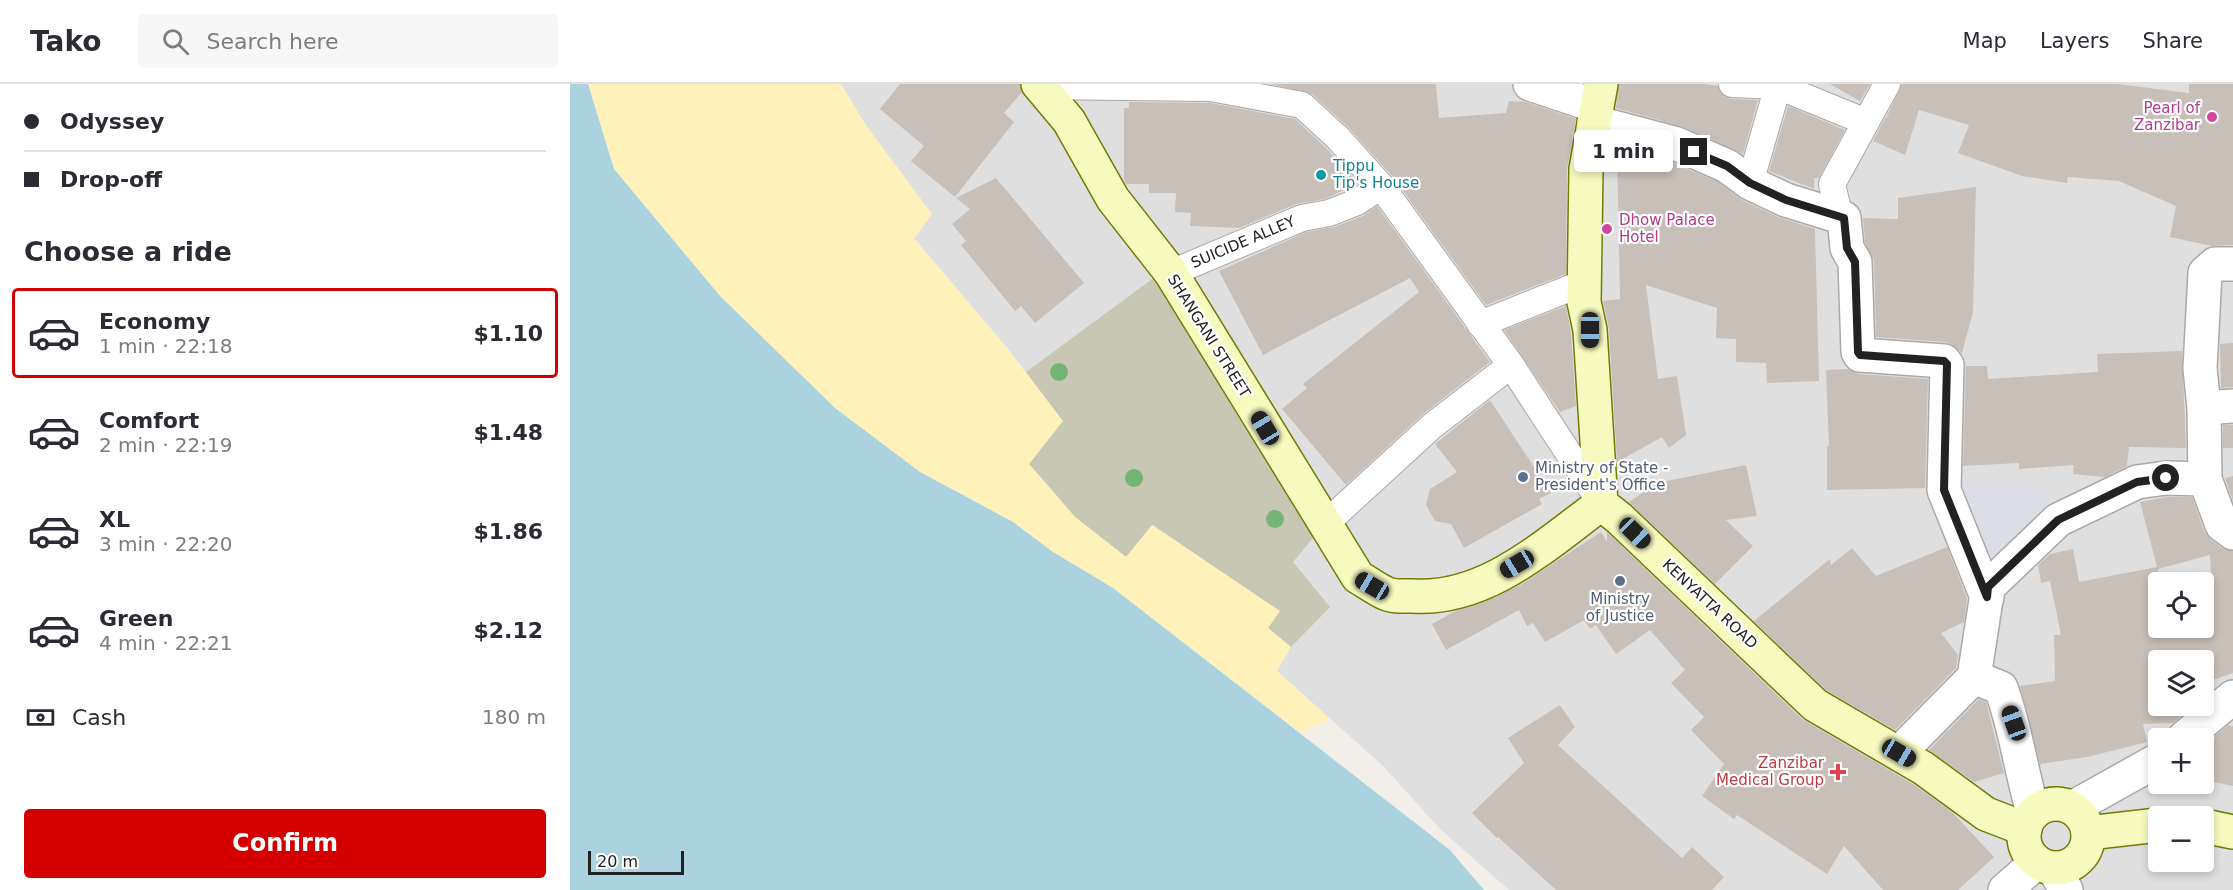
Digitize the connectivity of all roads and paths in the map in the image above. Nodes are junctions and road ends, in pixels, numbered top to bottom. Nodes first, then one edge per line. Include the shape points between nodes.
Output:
1 (1530, 84) edge
2 (1732, 84) edge
3 (1887, 84) edge
4 (1039, 85) edge
5 (1211, 86) edge
6 (1778, 86) junction
7 (1303, 95) edge
8 (1597, 104) edge
9 (1866, 122) junction
10 (1750, 183) junction
11 (1381, 186) junction
12 (1844, 218) junction
13 (2233, 264) edge
14 (1171, 273) junction
15 (1586, 282) junction
16 (1480, 324) junction
17 (1511, 365) junction
18 (2218, 407) edge
19 (2205, 479) junction
20 (1601, 504) junction
21 (1324, 525) junction
22 (2233, 533) edge
23 (1987, 597) junction
24 (1974, 677) junction
25 (2233, 697) edge
26 (2196, 728) edge
27 (1899, 753) junction
28 (2148, 768) edge
29 (2080, 820) junction
30 (2029, 821) junction
31 (2148, 824) edge
32 (2214, 828) edge
33 (2233, 832) edge
34 (2052, 874) edge
35 (2006, 890) edge

1 - 8 street
2 - 6 street
3 - 9 street
4 - 5 street
4 - 14 main road, SHANGANI STREET via 1069,120 1113,199
5 - 7 street
6 - 9 street
6 - 10 street
7 - 11 street
8 - 10 street via 1727,166
8 - 15 main road via 1587,169
9 - 12 street via 1832,184
10 - 12 street via 1786,200
11 - 14 street, SUICIDE ALLEY via 1357,202 1302,218
11 - 16 street
12 - 23 street via 1847,248 1855,262 1860,355 1947,364 1944,490
13 - 18 street via 2215,264 2205,273 2200,368
14 - 21 main road, SHANGANI STREET
15 - 16 street
15 - 20 main road via 1584,302 1590,330
16 - 17 street
17 - 20 street
17 - 21 street via 1432,426
18 - 19 street
19 - 22 street via 2222,525
19 - 23 street via 2137,482 2058,520 1988,587
20 - 21 main road, SHANGANI STREET via 1488,582 1444,596 1387,594 1358,577
20 - 27 main road, KENYATTA ROAD via 1815,705
23 - 24 street
24 - 27 street
24 - 30 street via 2001,688 2014,723
25 - 26 street
27 - 30 main road, KENYATTA ROAD via 1986,814
28 - 29 street
29 - 30 main road via 2052,804
29 - 31 main road
29 - 34 main road via 2085,851
30 - 34 main road via 2023,840 2025,848
32 - 33 main road
34 - 35 street

